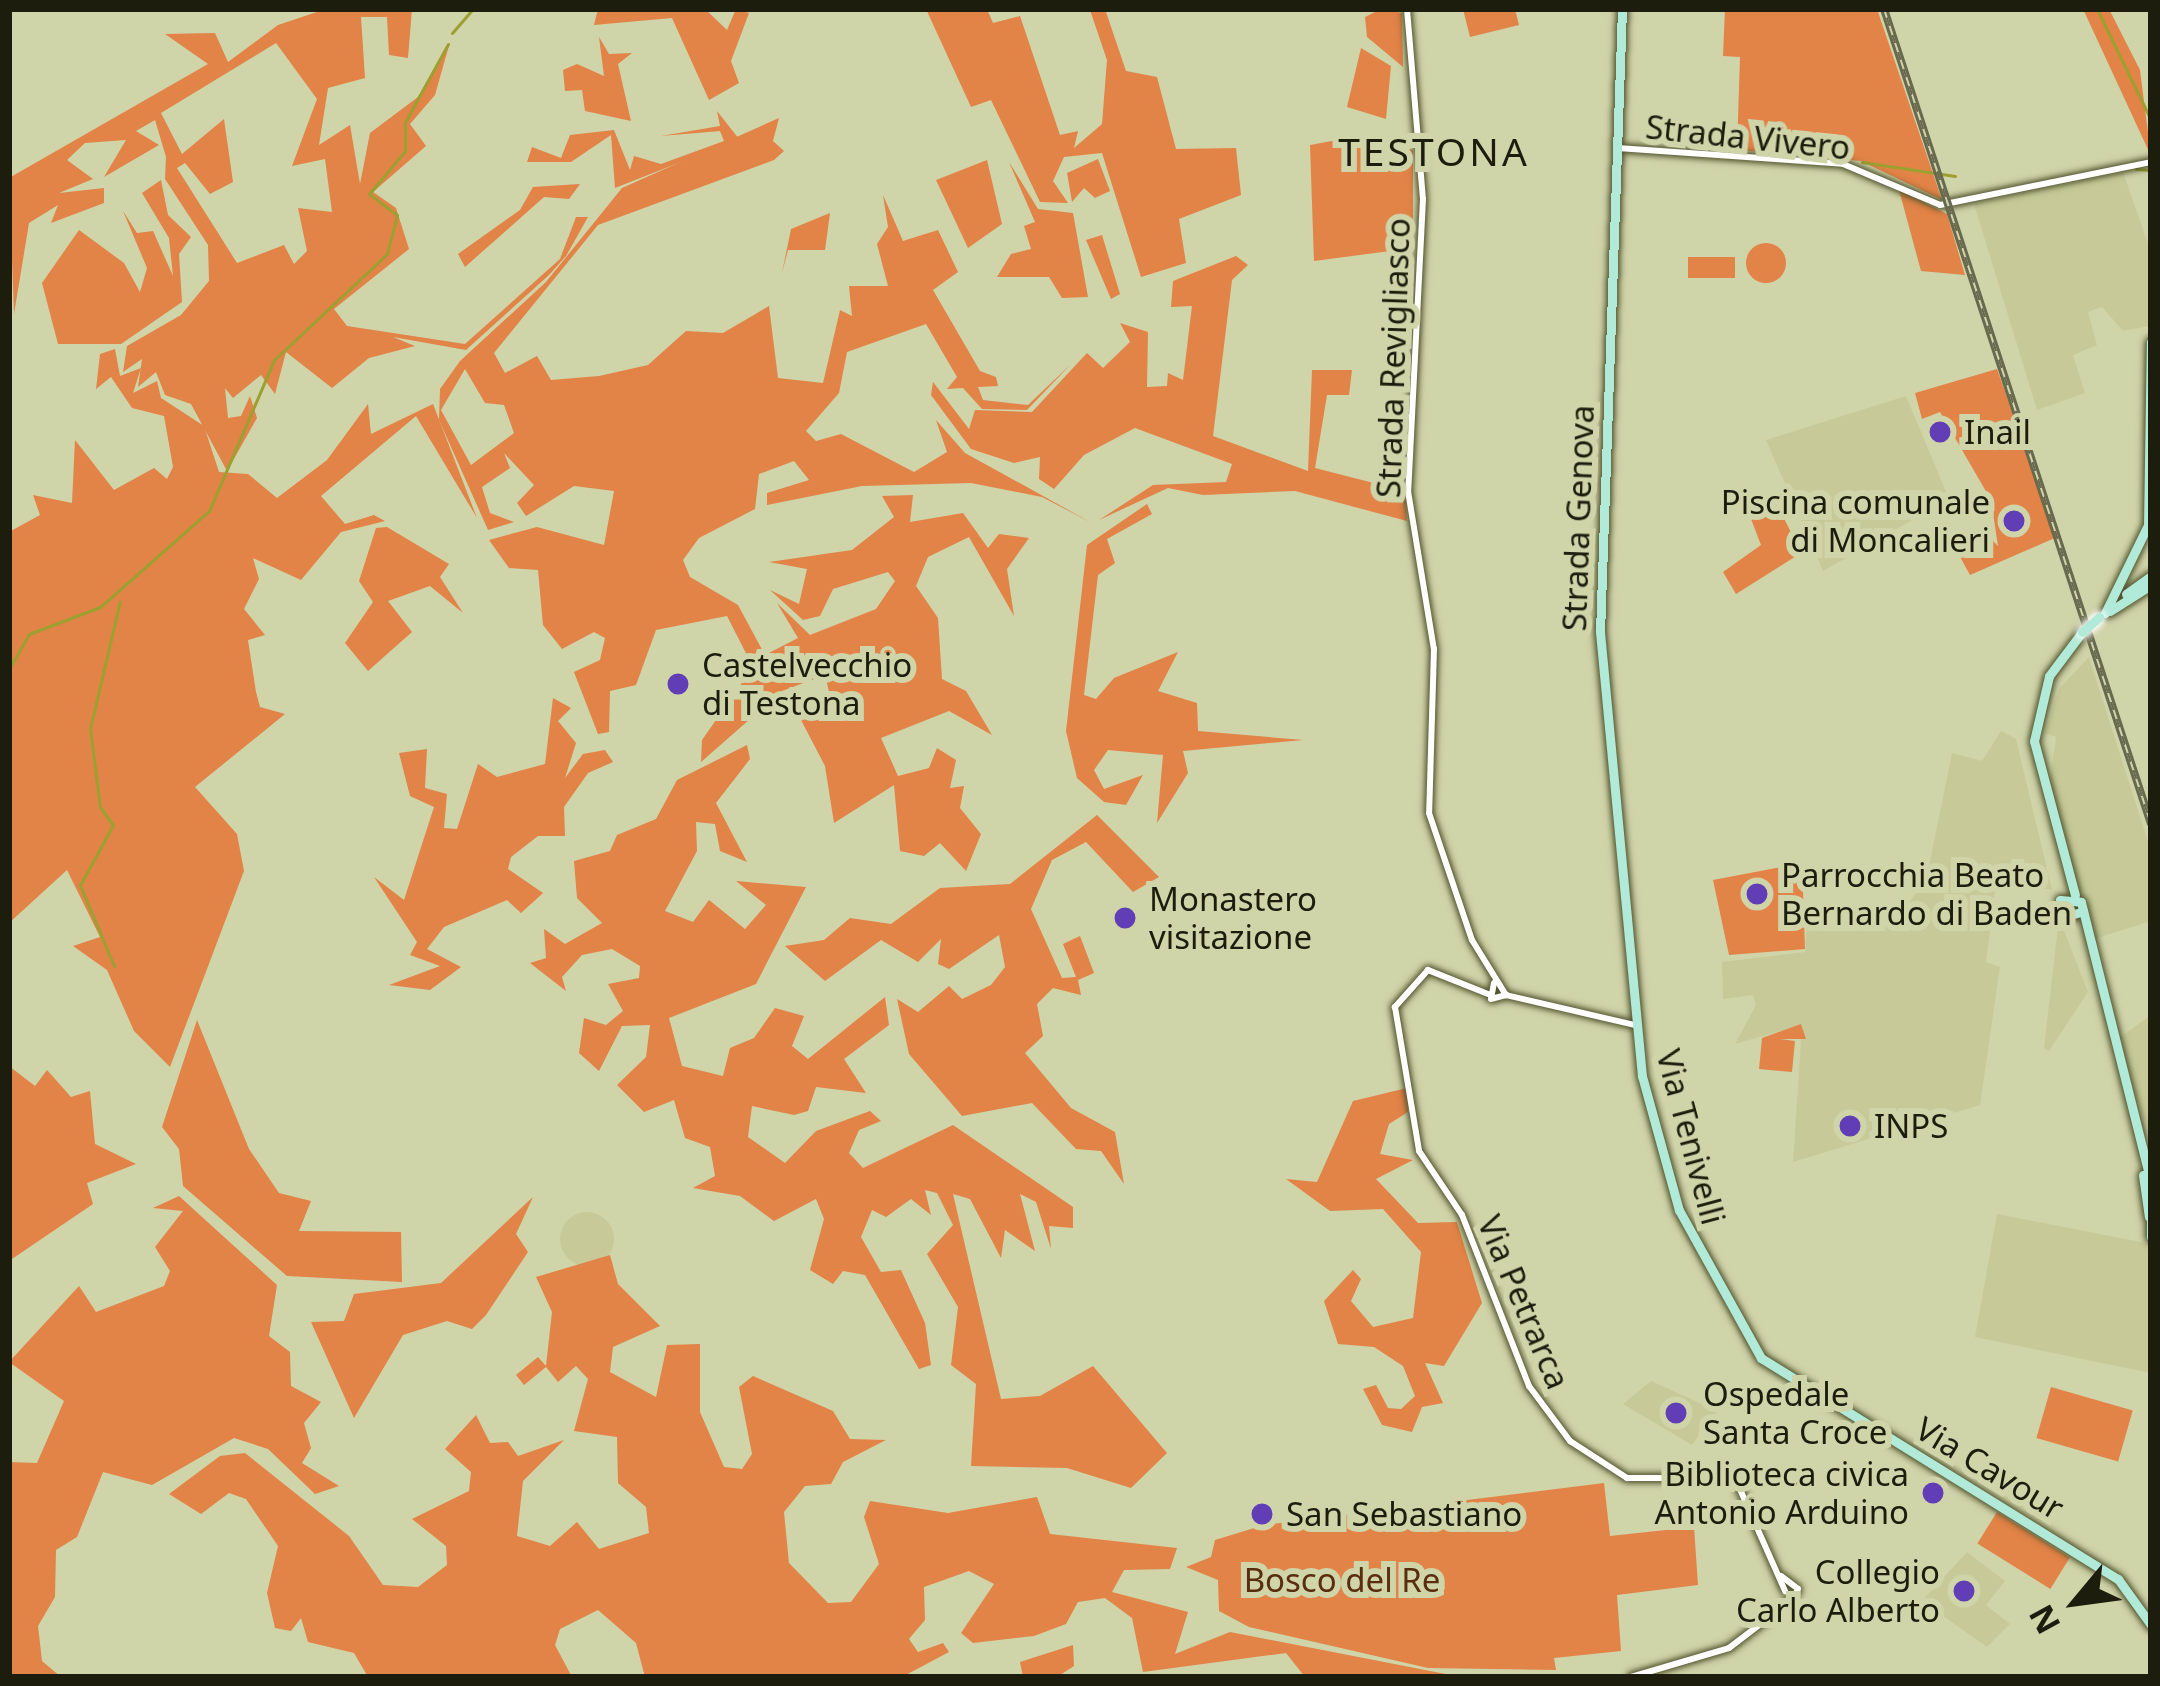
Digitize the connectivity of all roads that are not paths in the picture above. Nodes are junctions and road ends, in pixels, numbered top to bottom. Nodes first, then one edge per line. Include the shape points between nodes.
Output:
1 (1407, 9) edge
2 (1622, 9) edge
3 (1617, 148) junction
4 (2151, 162) edge
5 (2151, 342) edge
6 (2151, 584) edge
7 (2107, 611) junction
8 (2061, 860) junction
9 (2076, 896) junction
10 (2062, 898) junction
11 (2081, 912) junction
12 (2066, 919) junction
13 (1475, 983) junction
14 (1494, 983) junction
15 (1488, 994) junction
16 (1506, 995) junction
17 (1635, 1026) junction
18 (2151, 1183) edge
19 (2150, 1216) edge
20 (2151, 1237) edge
21 (1700, 1259) joint
22 (2151, 1625) edge
23 (1631, 1677) edge

1 - 14 street, Strada Revigliasco via 1423,199 1408,491 1434,649 1429,813
2 - 3 main road, Strada Genova
3 - 4 street, Strada Vivero via 1842,164 1940,205
3 - 17 main road, Strada Genova via 1600,632
5 - 7 main road via 2147,525
6 - 7 main road
7 - 8 main road, bridge via 2054,664 2035,721
8 - 9 main road
8 - 10 main road
9 - 10 main road
9 - 11 main road
10 - 12 main road
11 - 12 main road
11 - 18 main road
12 - 19 main road
13 - 14 street, Via Petrarca
13 - 15 street
13 - 23 street, Via Petrarca via 1428,970 1397,997 1419,1151 1462,1216 1539,1403 1570,1441 1627,1478 1736,1478 1789,1593 1780,1613 1725,1650
14 - 15 street
14 - 16 street, Strada Revigliasco
15 - 16 street
16 - 17 street
17 - 21 main road, Via Tenivelli via 1655,1131
19 - 20 main road
21 - 22 main road, Via Cavour via 1766,1362 2118,1580

